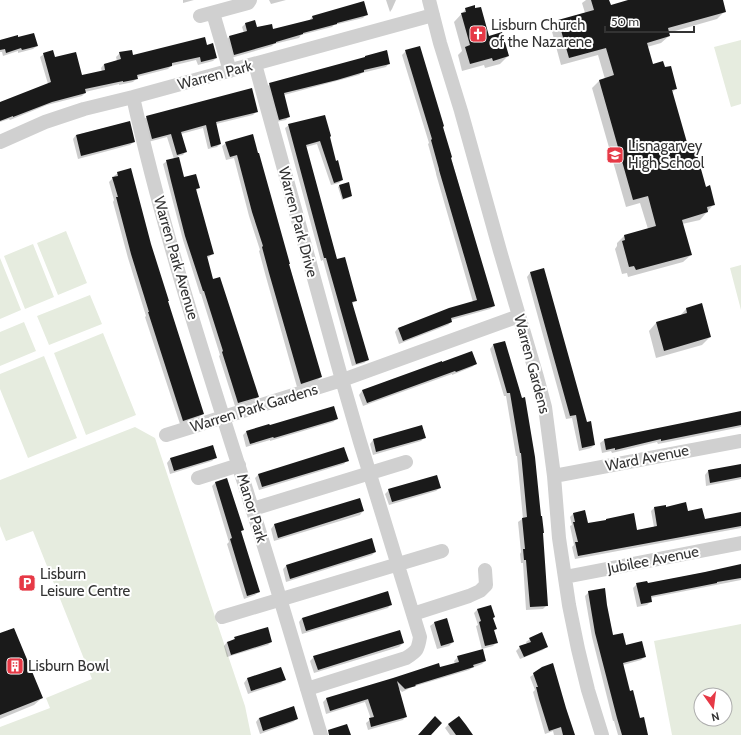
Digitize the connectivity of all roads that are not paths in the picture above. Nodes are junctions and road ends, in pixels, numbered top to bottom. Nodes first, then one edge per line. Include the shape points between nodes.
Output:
1 (250, 0) edge
2 (429, 0) edge
3 (433, 15) junction
4 (255, 64) junction
5 (230, 71) junction
6 (133, 97) junction
7 (0, 142) edge
8 (519, 316) junction
9 (342, 380) junction
10 (223, 417) junction
11 (166, 435) dead end
12 (741, 441) edge
13 (406, 462) dead end
14 (239, 465) junction
15 (370, 474) junction
16 (554, 476) junction
17 (198, 478) dead end
18 (253, 509) junction
19 (741, 543) edge
20 (442, 551) dead end
21 (398, 564) junction
22 (485, 570) dead end
23 (565, 577) junction
24 (281, 599) junction
25 (413, 614) junction
26 (222, 617) dead end
27 (307, 689) junction
28 (321, 735) edge
29 (602, 735) edge

1 - 5 street via 248,3 206,15
2 - 3 street, Warren Gardens
3 - 4 street, Warren Park
3 - 8 street, Warren Gardens
4 - 5 street, Warren Park
4 - 9 street, Warren Park Drive
5 - 6 street, Warren Park
6 - 7 street, Warren Park via 45,122
6 - 10 street, Warren Park Avenue via 174,259
8 - 9 street, Warren Park Gardens
8 - 16 street, Warren Gardens via 545,407
9 - 10 street, Warren Park Gardens
9 - 15 street, Warren Park Drive
10 - 11 street, Warren Park Gardens
10 - 14 street, Manor Park
12 - 16 street, Ward Avenue
13 - 15 street
14 - 17 street
14 - 18 street, Manor Park
15 - 18 street
15 - 21 street, Warren Park Drive
16 - 23 street, Warren Gardens
18 - 24 street, Manor Park
19 - 23 street, Jubilee Avenue
20 - 21 street
21 - 24 street
21 - 25 street, Warren Park Drive
22 - 25 street via 486,585 480,591
23 - 29 street, Warren Gardens via 578,649
24 - 26 street
24 - 27 street, Manor Park
25 - 27 street, Warren Park Drive via 420,637 416,652 406,658
27 - 28 street, Manor Park

